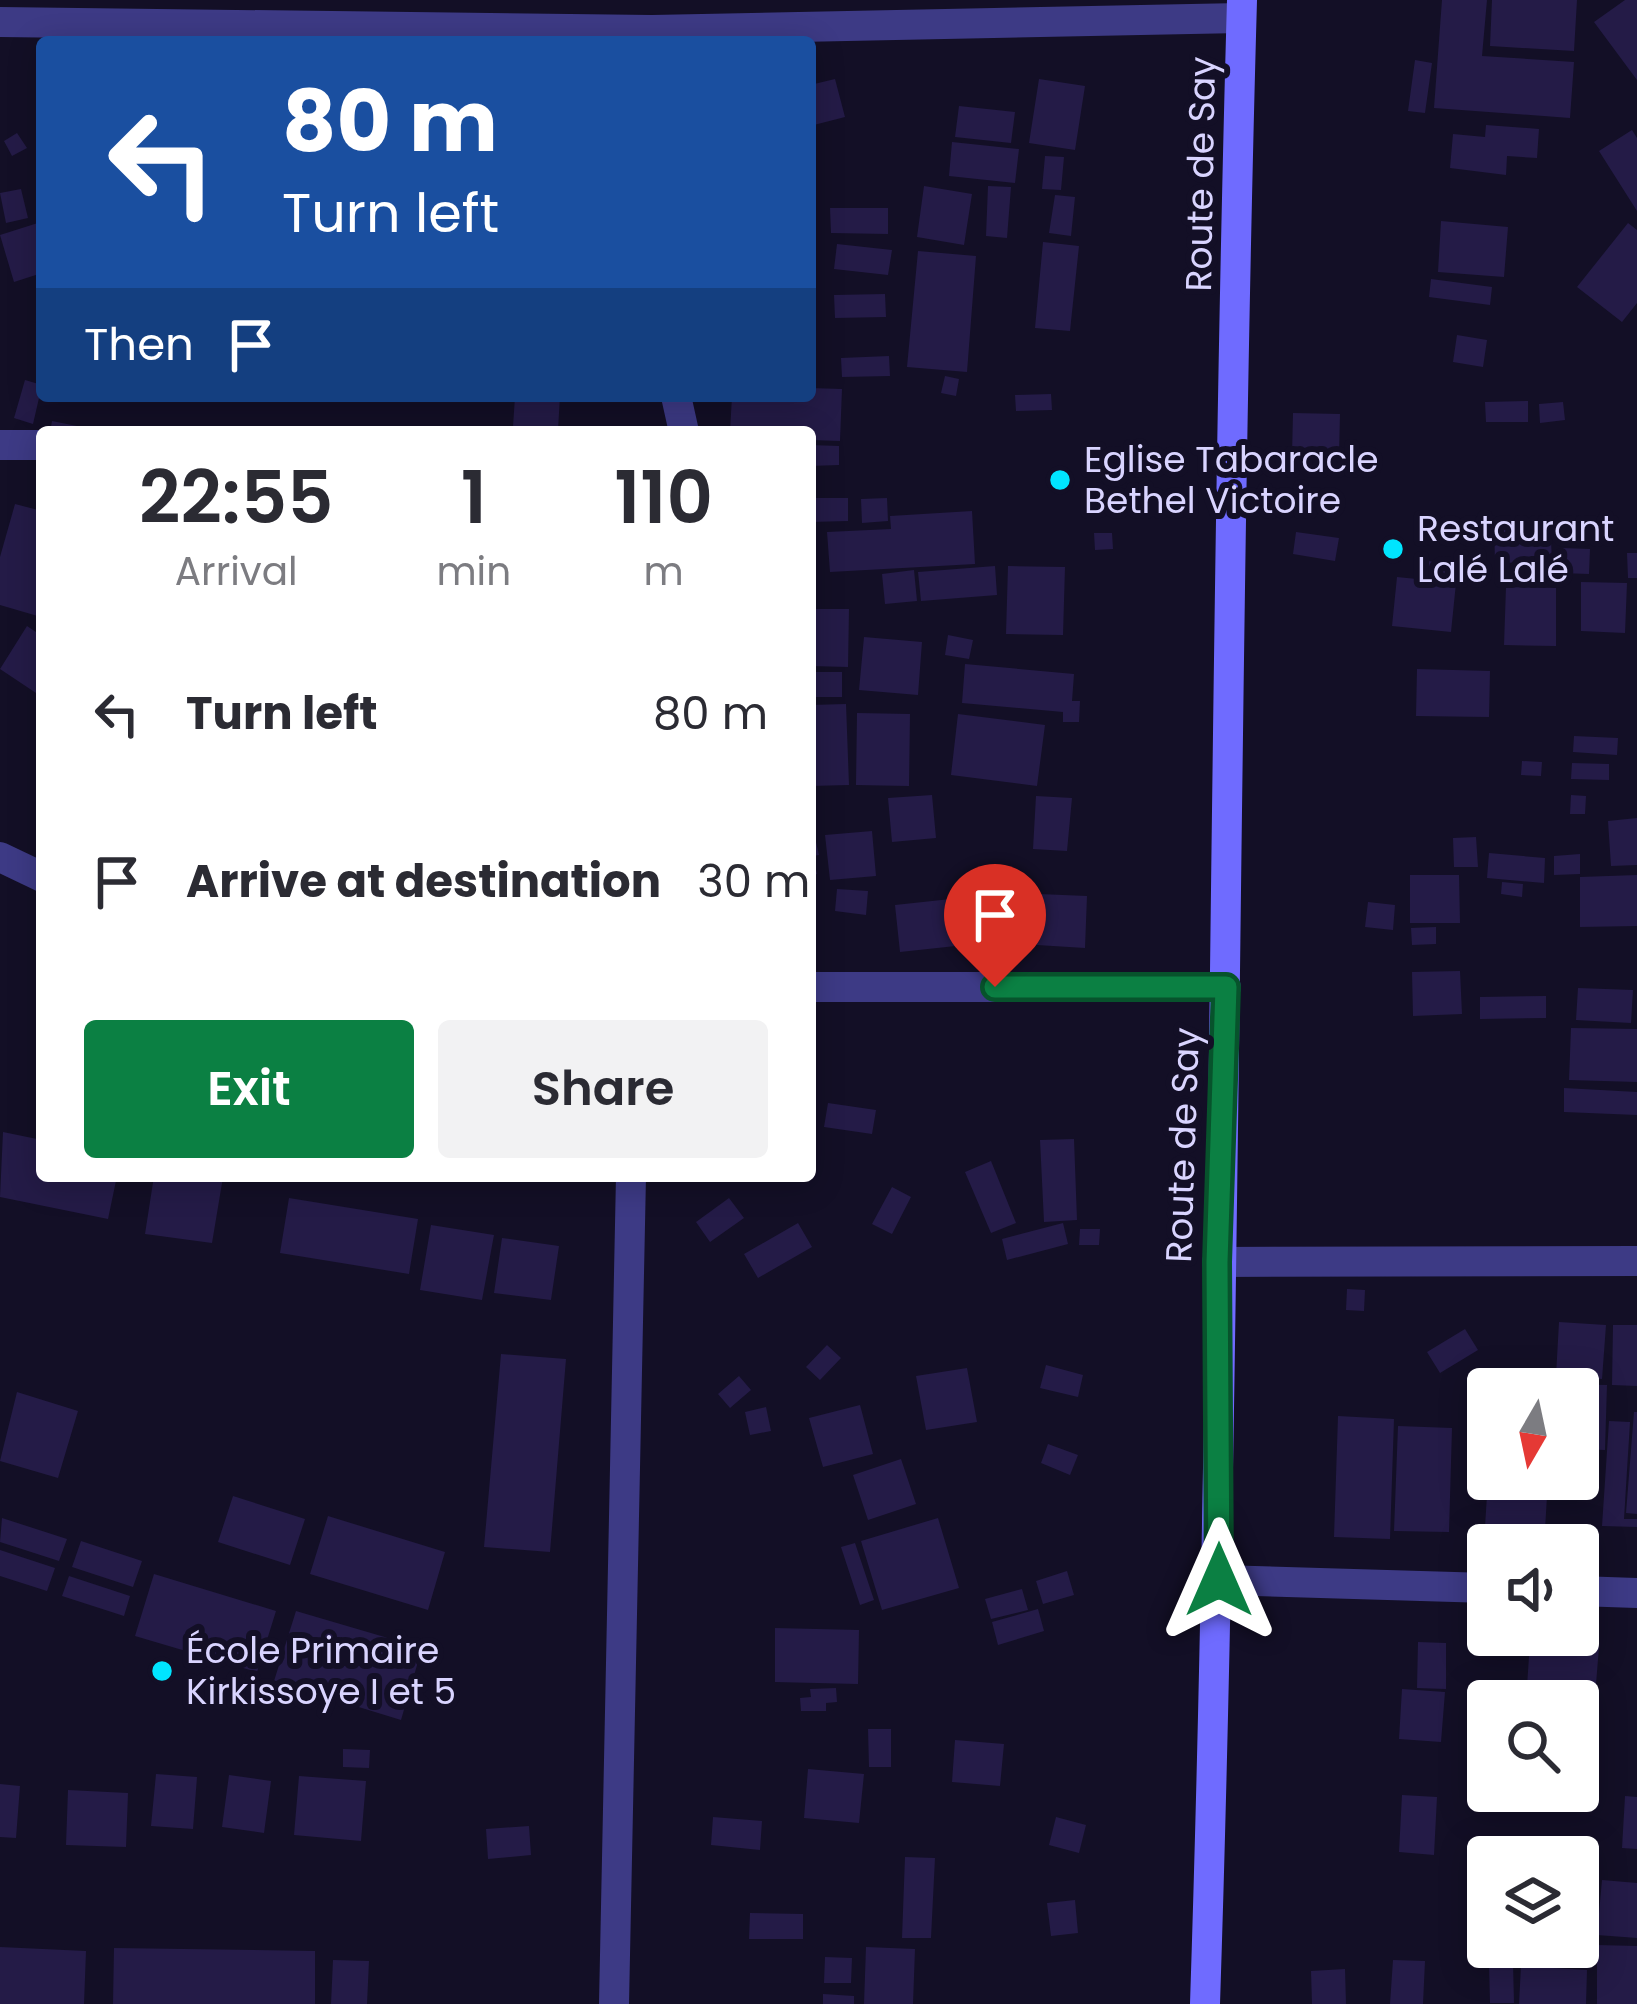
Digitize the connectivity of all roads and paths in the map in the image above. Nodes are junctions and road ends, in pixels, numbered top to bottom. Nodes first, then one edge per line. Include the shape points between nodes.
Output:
1 (1242, 9) edge
2 (263, 13) edge
3 (0, 22) edge
4 (637, 25) edge
5 (0, 445) edge
6 (36, 445) edge
7 (0, 857) edge
8 (36, 874) edge
9 (816, 987) edge
10 (1226, 987) junction
11 (632, 1182) edge
12 (1217, 1262) junction
13 (1637, 1262) edge
14 (1219, 1580) junction
15 (1467, 1587) edge
16 (1599, 1592) edge
17 (1637, 1593) edge
18 (614, 2004) edge
19 (1205, 2004) edge

1 - 4 street
1 - 10 main road, Route de Say
2 - 3 street
2 - 4 street
5 - 6 street
7 - 8 street
9 - 10 street
10 - 12 main road, Route de Say
11 - 18 street
12 - 13 street
12 - 14 main road, Route de Say
14 - 15 street
14 - 19 main road, Route de Say
16 - 17 street

